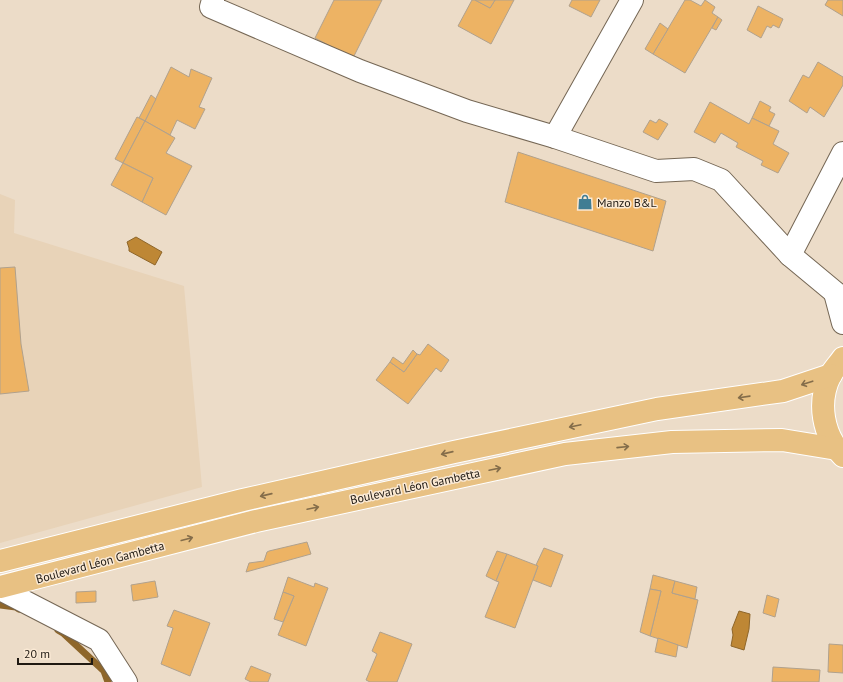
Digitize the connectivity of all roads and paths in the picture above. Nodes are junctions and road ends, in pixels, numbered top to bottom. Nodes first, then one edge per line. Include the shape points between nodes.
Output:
1 (213, 0) edge
2 (632, 0) edge
3 (555, 136) junction
4 (843, 153) edge
5 (790, 255) junction
6 (839, 296) edge
7 (843, 323) edge
8 (837, 367) edge
9 (840, 453) edge
10 (0, 561) edge
11 (0, 588) edge
12 (126, 682) edge

1 - 3 street via 211,7 360,71 467,111
2 - 3 street
3 - 5 street via 656,171 694,169 721,180
4 - 5 street
5 - 6 street
6 - 7 street
8 - 9 main road via 824,394 823,413 827,432
8 -> 10 main road, Boulevard Léon Gambetta via 783,391 657,409 454,452 244,500
11 -> 9 main road, Boulevard Léon Gambetta via 256,521 565,454 672,442 782,440
11 - 12 street via 99,640

